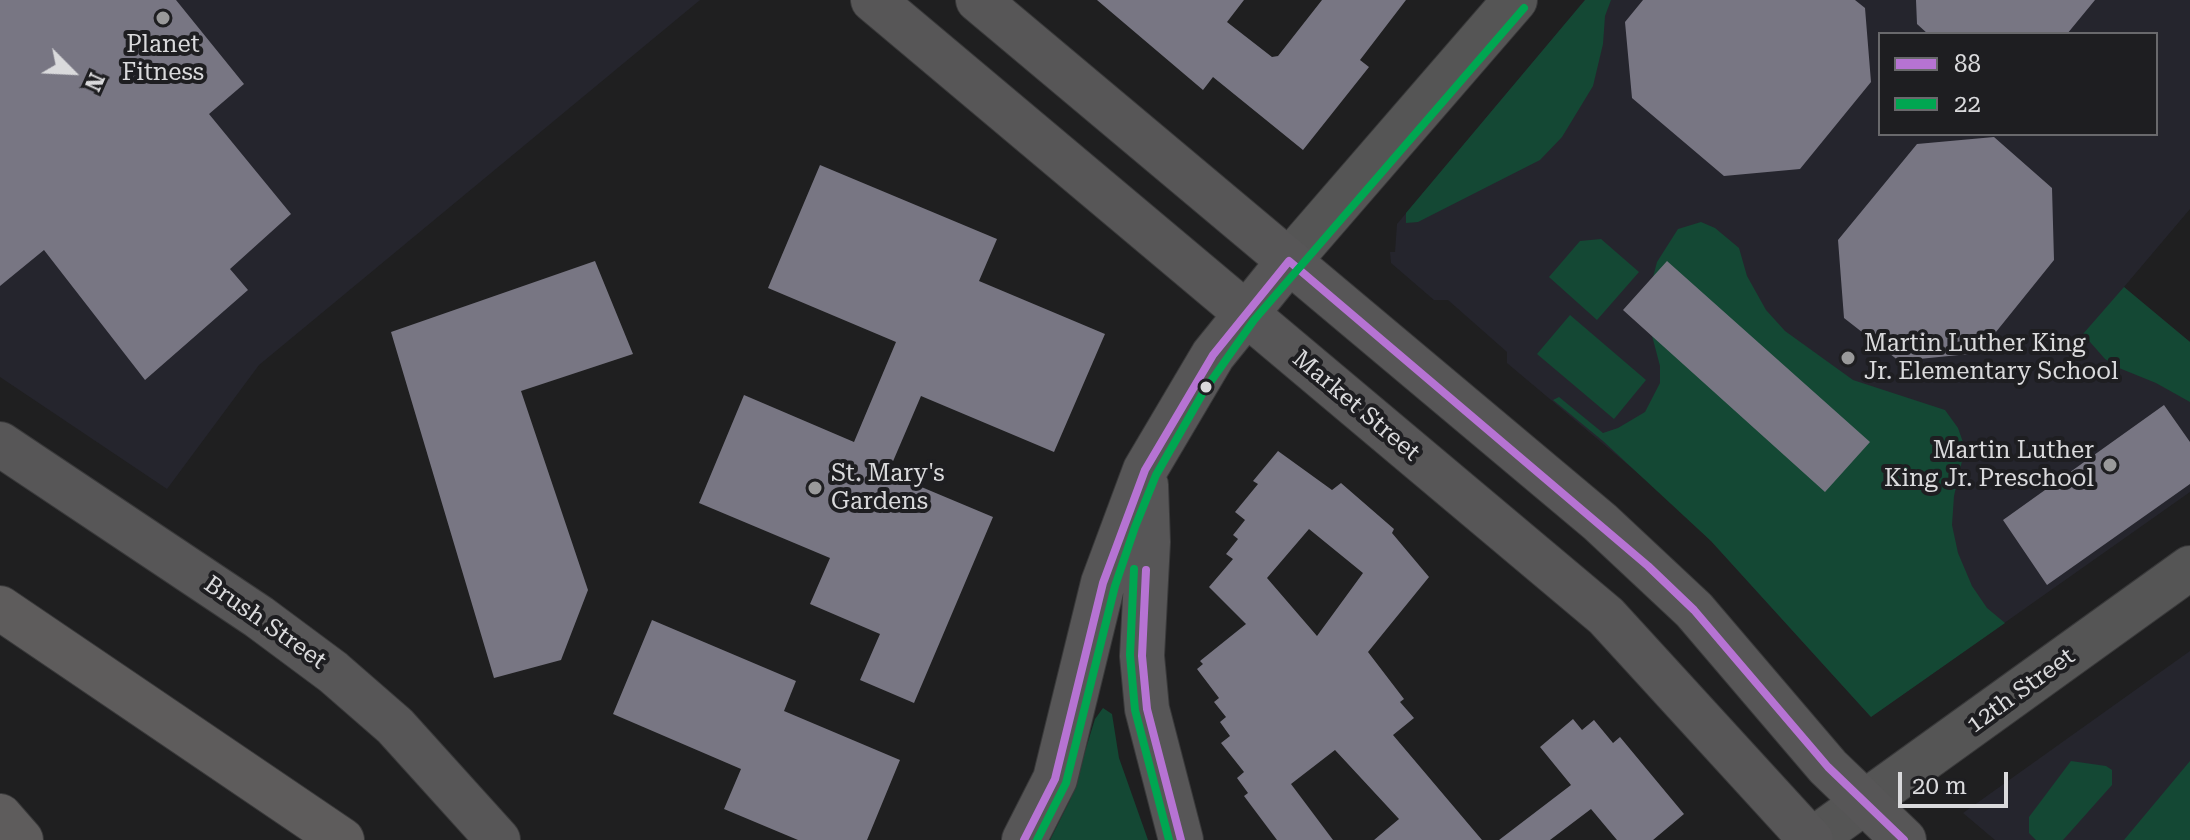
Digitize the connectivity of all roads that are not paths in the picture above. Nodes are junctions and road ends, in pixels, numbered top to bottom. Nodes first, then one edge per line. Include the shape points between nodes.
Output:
1 (873, 0) edge
2 (978, 0) edge
3 (1515, 0) edge
4 (1289, 261) junction
5 (1245, 313) junction
6 (0, 444) edge
7 (1145, 470) junction
8 (2190, 568) edge
9 (0, 608) edge
10 (1864, 803) junction
11 (0, 816) edge
12 (21, 840) edge
13 (342, 840) edge
14 (498, 840) edge
15 (1024, 840) edge
16 (1181, 840) edge
17 (1812, 840) edge
18 (1904, 840) edge

1 - 5 main road, Market Street
2 - 4 main road
3 - 4 street
4 - 5 main road
4 - 10 main road via 1648,566 1694,610
5 - 7 main road via 1213,355
5 - 17 main road, Market Street via 1606,616
6 - 14 main road, Brush Street via 322,662 395,726
7 - 15 main road via 1103,583 1055,779
7 - 16 main road via 1148,542 1142,656 1147,709
8 - 10 street, 12th Street
9 - 13 highway
10 - 17 street, 12th Street
10 - 18 main road
11 - 12 highway

